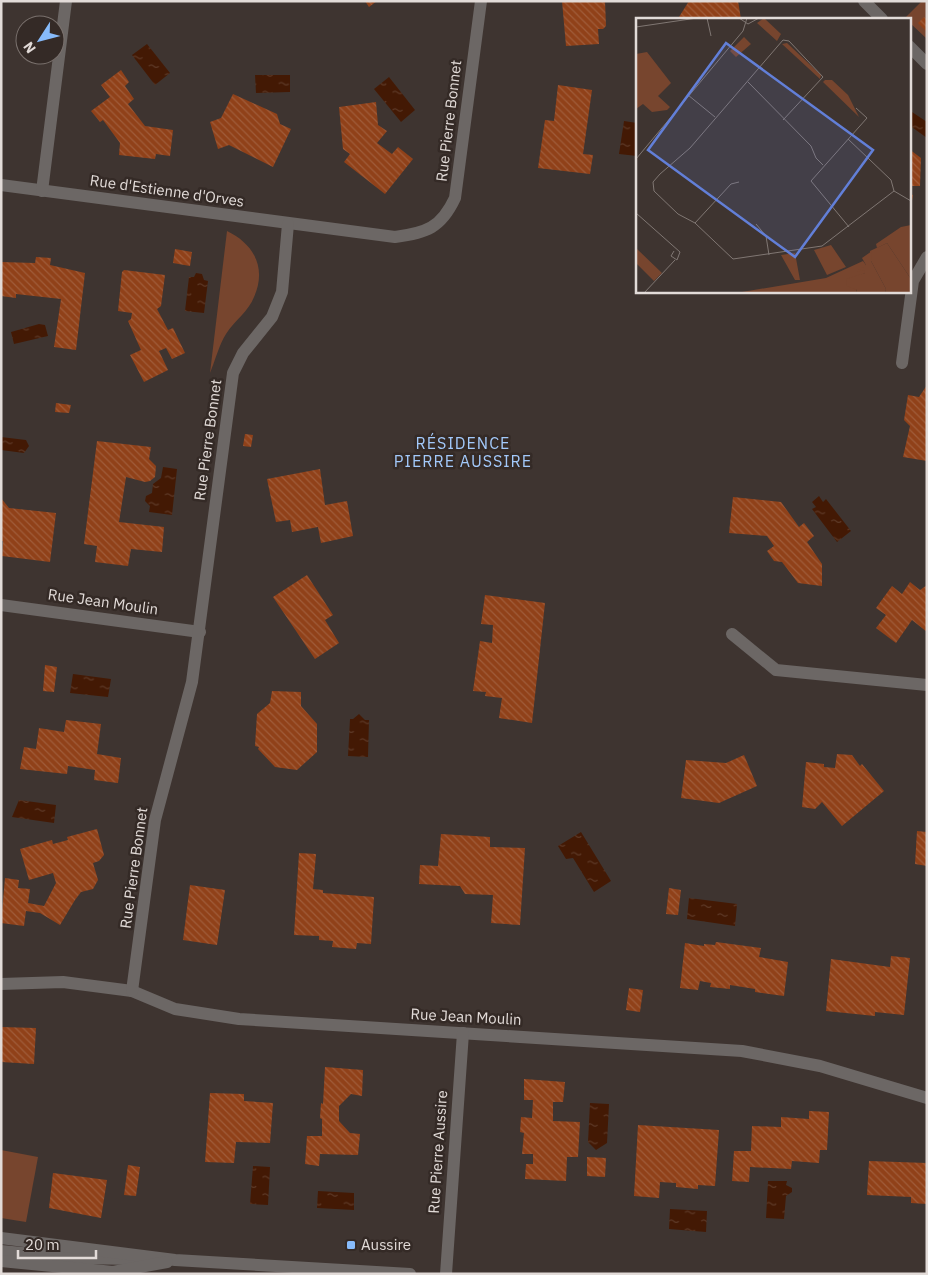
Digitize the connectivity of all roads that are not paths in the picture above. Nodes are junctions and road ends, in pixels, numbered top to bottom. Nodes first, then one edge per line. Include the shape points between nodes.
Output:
1 (66, 1) edge
2 (481, 1) edge
3 (864, 1) edge
4 (881, 18) edge
5 (910, 47) edge
6 (927, 64) edge
7 (1, 186) edge
8 (42, 191) junction
9 (288, 224) junction
10 (927, 257) edge
11 (902, 363) dead end
12 (1, 605) edge
13 (200, 632) junction
14 (732, 634) dead end
15 (927, 686) edge
16 (1, 984) edge
17 (132, 991) junction
18 (463, 1033) junction
19 (927, 1098) edge
20 (1, 1238) edge
21 (1, 1251) edge
22 (175, 1260) junction
23 (1, 1261) edge
24 (26, 1269) edge
25 (410, 1274) edge
26 (446, 1274) edge

1 - 8 street
2 - 9 street, Rue Pierre Bonnet via 456,198 448,214 433,227 416,234 395,236
3 - 4 street
5 - 6 street
7 - 8 street, Rue d'Estienne d'Orves
8 - 9 street, Rue d'Estienne d'Orves
9 - 13 street, Rue Pierre Bonnet via 282,292 272,317 243,353 233,373
10 - 11 street via 913,281
12 - 13 street, Rue Jean Moulin
13 - 17 street, Rue Pierre Bonnet via 192,682 155,820
14 - 15 street via 776,670
16 - 17 street, Rue Jean Moulin via 63,982
17 - 18 street, Rue Jean Moulin via 175,1009 239,1019
18 - 19 street, Rue Jean Moulin via 742,1051 820,1066
18 - 26 street, Rue Pierre Aussire
20 - 22 street
21 - 22 street via 74,1258
22 - 24 street via 113,1272
22 - 25 street
23 - 24 street

